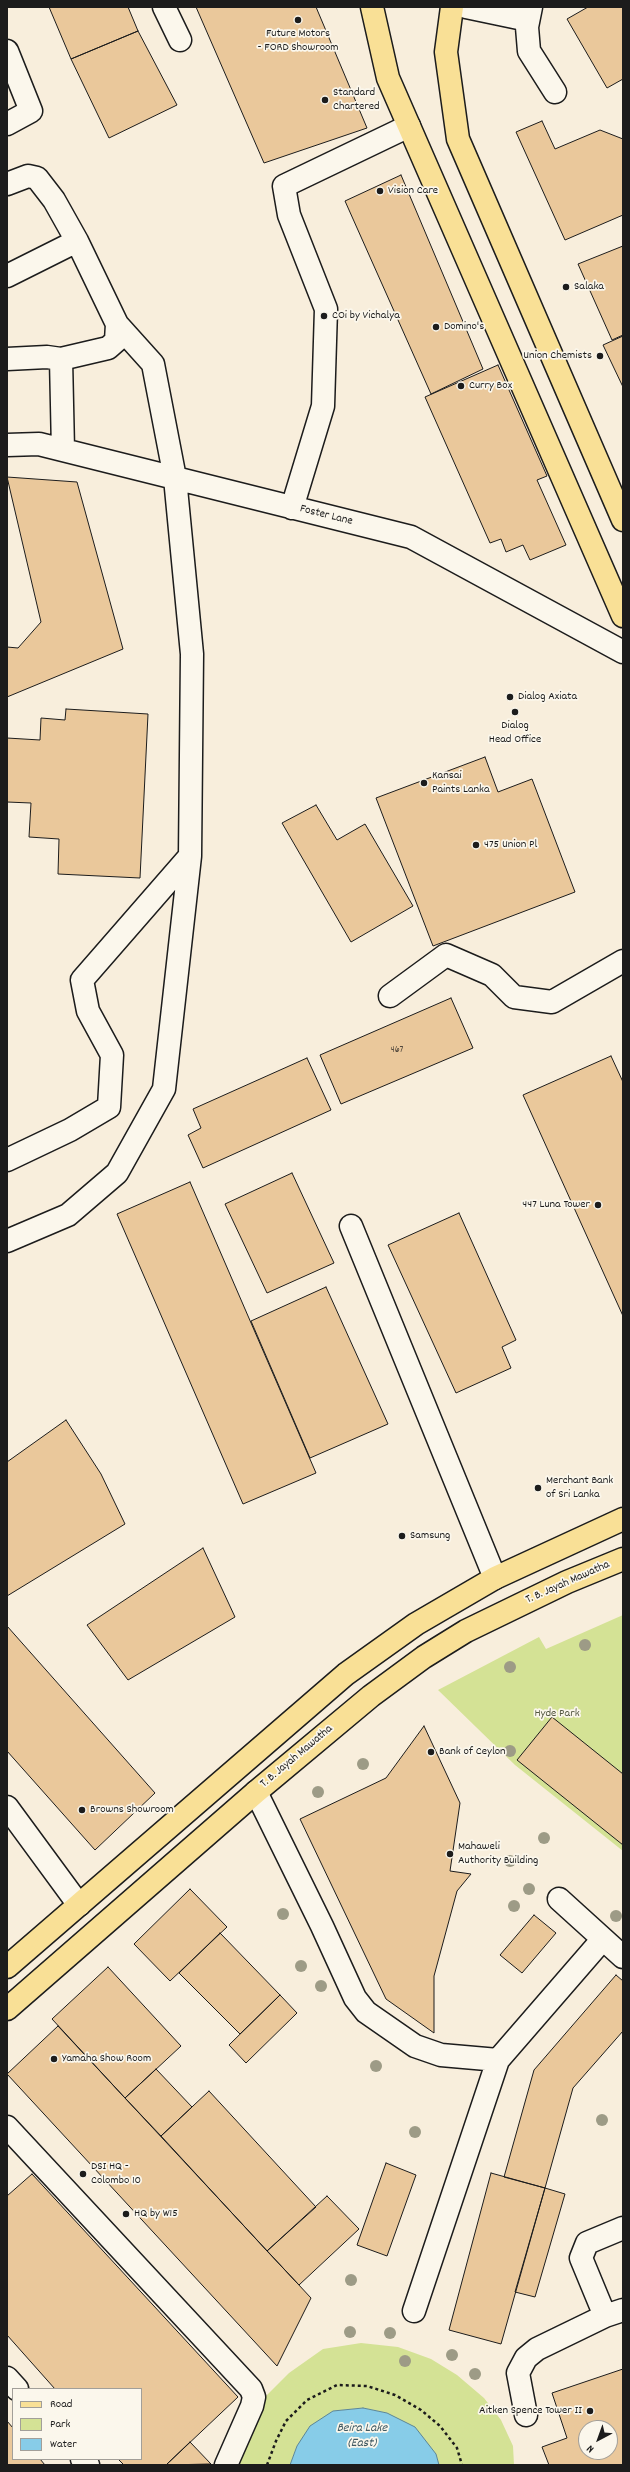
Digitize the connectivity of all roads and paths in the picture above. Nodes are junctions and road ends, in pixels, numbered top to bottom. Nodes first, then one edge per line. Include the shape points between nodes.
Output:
1 (164, 7) edge
2 (372, 7) edge
3 (452, 7) edge
4 (466, 7) edge
5 (530, 14) edge
6 (180, 40) dead end
7 (7, 51) edge
8 (555, 92) dead end
9 (7, 124) edge
10 (409, 126) junction
11 (7, 184) edge
12 (77, 241) junction
13 (7, 276) edge
14 (117, 324) junction
15 (7, 359) edge
16 (61, 359) junction
17 (7, 445) edge
18 (63, 450) junction
19 (175, 478) junction
20 (292, 508) junction
21 (623, 520) edge
22 (623, 616) edge
23 (623, 652) edge
24 (190, 856) junction
25 (623, 961) edge
26 (390, 996) dead end
27 (7, 1160) edge
28 (351, 1226) dead end
29 (7, 1241) edge
30 (623, 1519) edge
31 (623, 1559) edge
32 (495, 1578) junction
33 (256, 1792) junction
34 (7, 1807) edge
35 (558, 1899) dead end
36 (79, 1905) junction
37 (602, 1940) junction
38 (623, 1957) edge
39 (7, 1967) edge
40 (7, 2009) edge
41 (498, 2060) junction
42 (7, 2127) edge
43 (623, 2228) edge
44 (414, 2311) dead end
45 (614, 2313) edge
46 (7, 2378) edge
47 (16, 2388) edge
48 (526, 2415) dead end
49 (226, 2465) edge
50 (266, 2465) edge
51 (462, 2465) edge

1 - 6 street
2 - 10 main road via 388,78
3 - 21 main road via 446,52 458,139
4 - 5 street
5 - 8 street via 527,27 530,51
7 - 9 street via 31,111
10 - 20 street via 284,186 289,215 326,309 323,406
10 - 22 main road
11 - 12 street via 28,176 36,178 54,200
12 - 13 street
12 - 14 street
14 - 16 street via 116,341 108,348
14 - 19 street via 153,364
15 - 16 street
16 - 18 street
17 - 18 street, Foster Lane via 39,444
18 - 19 street, Foster Lane
19 - 20 street, Foster Lane
19 - 24 street via 192,654
20 - 23 street, Foster Lane via 411,537
24 - 27 street via 82,980 88,1011 112,1055 109,1107 70,1130
24 - 29 street via 164,1089 117,1173 68,1215
25 - 26 street via 552,1002 514,997 492,975 446,955
28 - 32 street
30 - 32 main road
31 - 33 main road, T. B. Jayah Mawatha via 568,1582 466,1631 424,1657 371,1696
32 - 36 main road via 416,1624 346,1674
33 - 40 main road, T. B. Jayah Mawatha
33 - 41 street via 322,1926 354,1998 361,2007 415,2046 441,2055
34 - 36 street
35 - 37 street
36 - 39 main road
37 - 38 street
37 - 41 street
41 - 44 street
42 - 49 street via 251,2390 254,2397 252,2406
43 - 45 street via 591,2241 582,2252 581,2258
45 - 48 street via 537,2348 526,2358 518,2373
46 - 47 street
50 - 51 path via 286,2421 307,2400 337,2385 367,2386 395,2395 421,2410 440,2426 457,2448

